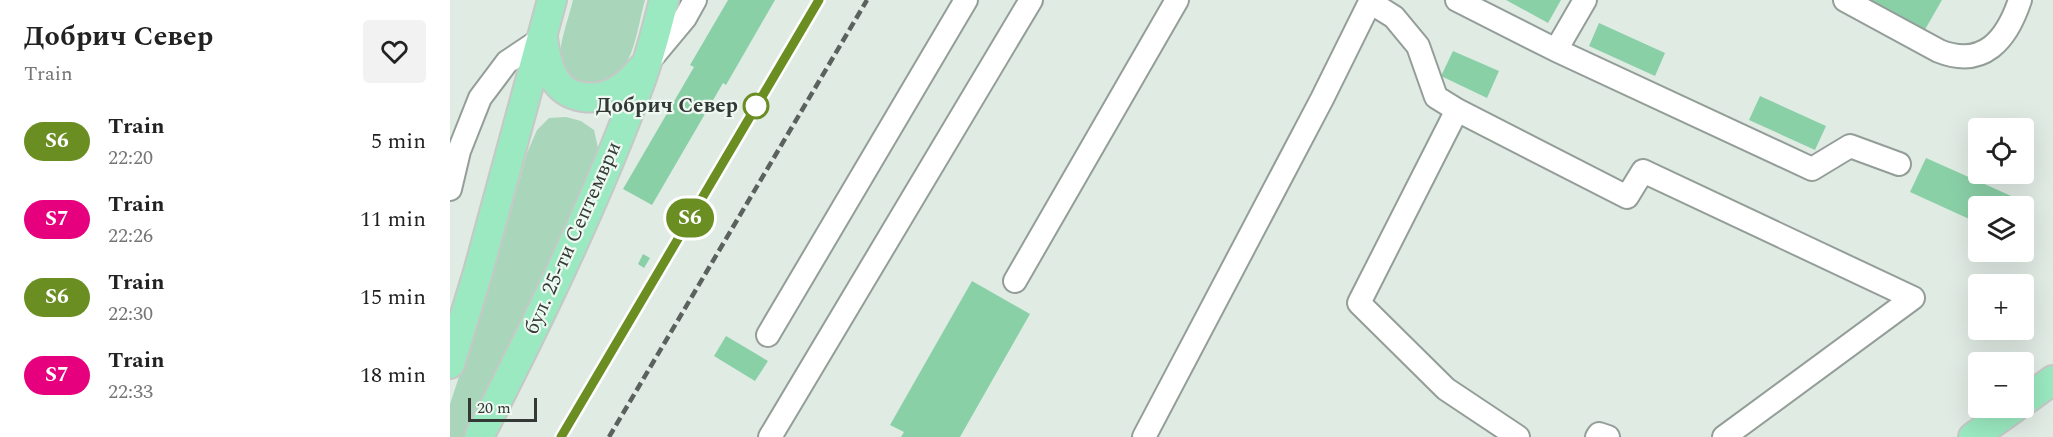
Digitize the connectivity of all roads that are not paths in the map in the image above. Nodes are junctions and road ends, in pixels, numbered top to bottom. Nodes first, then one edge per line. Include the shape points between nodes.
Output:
1 (552, 0) edge
2 (664, 0) edge
3 (695, 0) edge
4 (966, 0) edge
5 (1031, 0) edge
6 (1177, 0) edge
7 (1457, 0) edge
8 (1585, 0) edge
9 (1845, 0) edge
10 (2020, 0) edge
11 (1371, 1) edge
12 (543, 38) junction
13 (1556, 50) junction
14 (646, 63) junction
15 (1457, 110) junction
16 (1899, 165) dead end
17 (450, 189) edge
18 (1015, 281) dead end
19 (768, 335) dead end
20 (450, 364) edge
21 (2053, 380) edge
22 (2034, 394) edge
23 (2000, 418) edge
24 (479, 437) edge
25 (770, 437) edge
26 (1144, 437) edge
27 (1518, 437) edge
28 (1597, 437) edge
29 (1608, 437) edge
30 (1724, 437) edge
31 (1973, 437) edge

1 - 12 main road
2 - 14 main road, бул. 25-ти Септември
3 - 14 street via 685,18
4 - 19 street
5 - 25 street
6 - 18 street
7 - 13 street
8 - 13 street
9 - 10 street via 1939,51 1968,58 1983,53 2006,33
11 - 15 street via 1394,17 1418,46 1436,97
11 - 26 street
12 - 14 main road via 555,80 571,94 592,99 617,91
12 - 17 street via 507,62 480,98 459,151
12 - 20 main road
13 - 16 street via 1812,169 1850,146
14 - 24 main road, бул. 25-ти Септември via 612,154
15 - 27 street via 1359,303 1446,389
15 - 30 street via 1627,197 1643,171 1913,298
21 - 22 main road
23 - 31 main road
28 - 29 street

